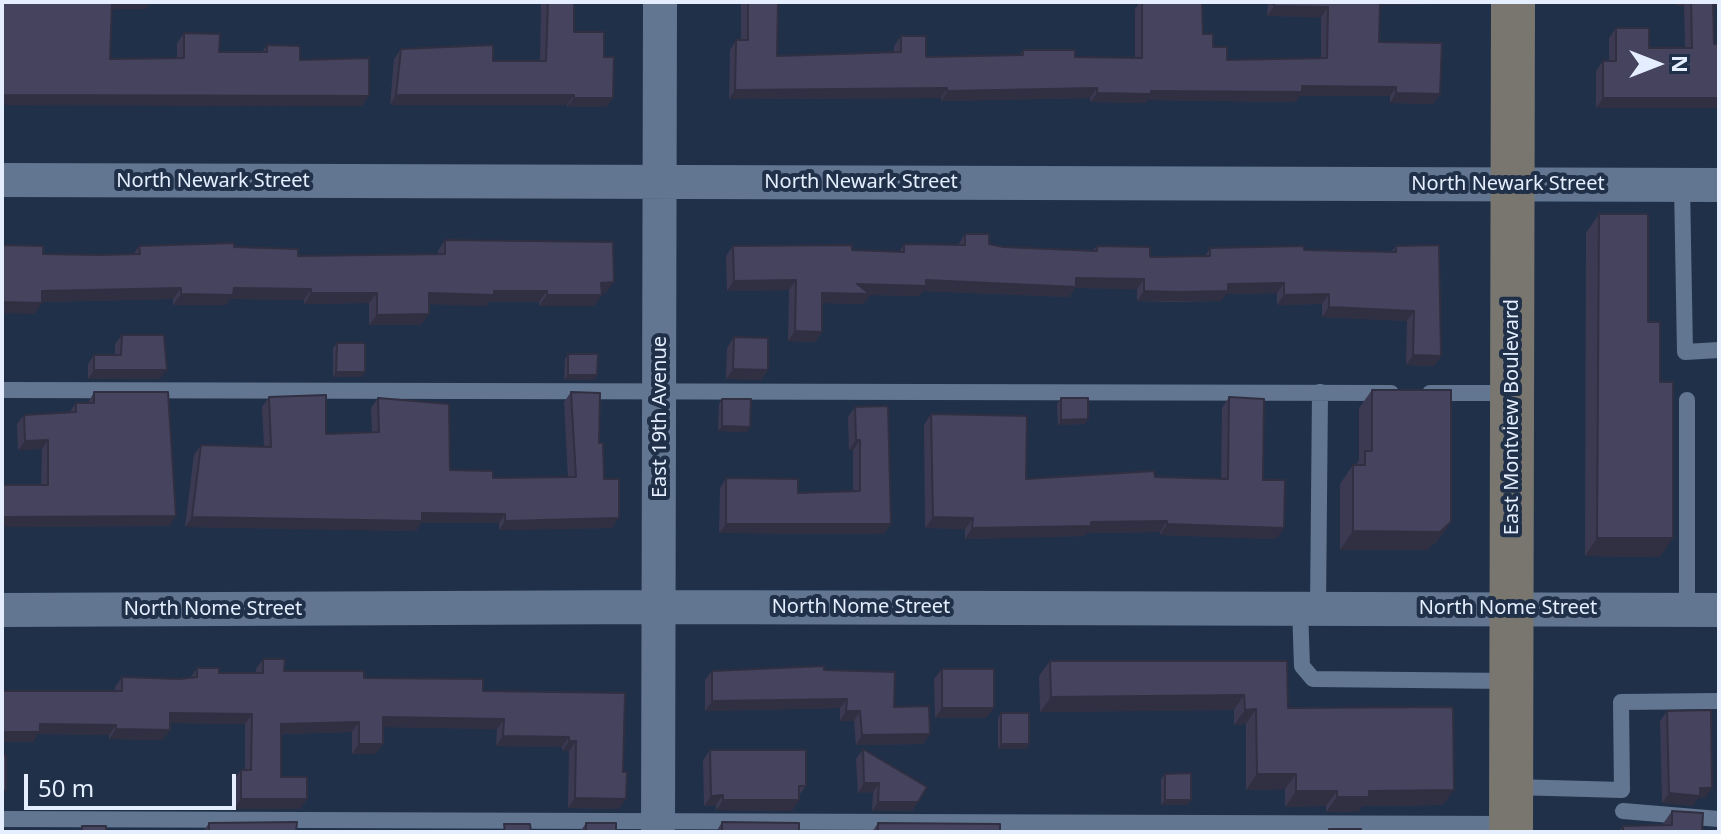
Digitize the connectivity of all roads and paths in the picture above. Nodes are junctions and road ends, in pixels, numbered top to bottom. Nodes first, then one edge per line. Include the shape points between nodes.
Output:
1 (660, 2) edge
2 (1513, 2) edge
3 (2, 180) edge
4 (660, 182) junction
5 (1514, 184) junction
6 (1682, 185) junction
7 (1719, 185) edge
8 (1719, 350) edge
9 (661, 389) junction
10 (2, 390) edge
11 (1320, 392) junction
12 (1512, 393) junction
13 (1687, 400) dead end
14 (658, 607) junction
15 (1309, 608) junction
16 (1511, 608) junction
17 (2, 610) edge
18 (1703, 610) edge
19 (1511, 681) junction
20 (1719, 701) edge
21 (1623, 811) dead end
22 (1511, 814) edge
23 (2, 819) edge
24 (1719, 819) edge
25 (658, 826) edge

1 - 4 street, East 19th Avenue
2 - 5 main road, East Montview Boulevard
3 - 4 street, North Newark Street
4 - 5 street, North Newark Street
4 - 9 street, East 19th Avenue
5 - 6 street, North Newark Street
5 - 12 main road, East Montview Boulevard
6 - 7 street, North Newark Street
6 - 8 lane via 1685,352
9 - 10 lane
9 - 11 lane
9 - 14 street, East 19th Avenue
11 - 12 lane
11 - 15 lane
12 - 16 main road, East Montview Boulevard
13 - 18 lane
14 - 15 street, North Nome Street
14 - 17 street, North Nome Street
14 - 25 street, East 19th Avenue
15 - 16 street, North Nome Street
15 - 19 lane via 1302,666 1313,679
16 - 18 street, North Nome Street
16 - 19 main road, East Montview Boulevard
19 - 22 main road, East Montview Boulevard
20 - 22 lane via 1621,702 1622,790
21 - 24 lane
22 - 25 lane
23 - 25 lane

